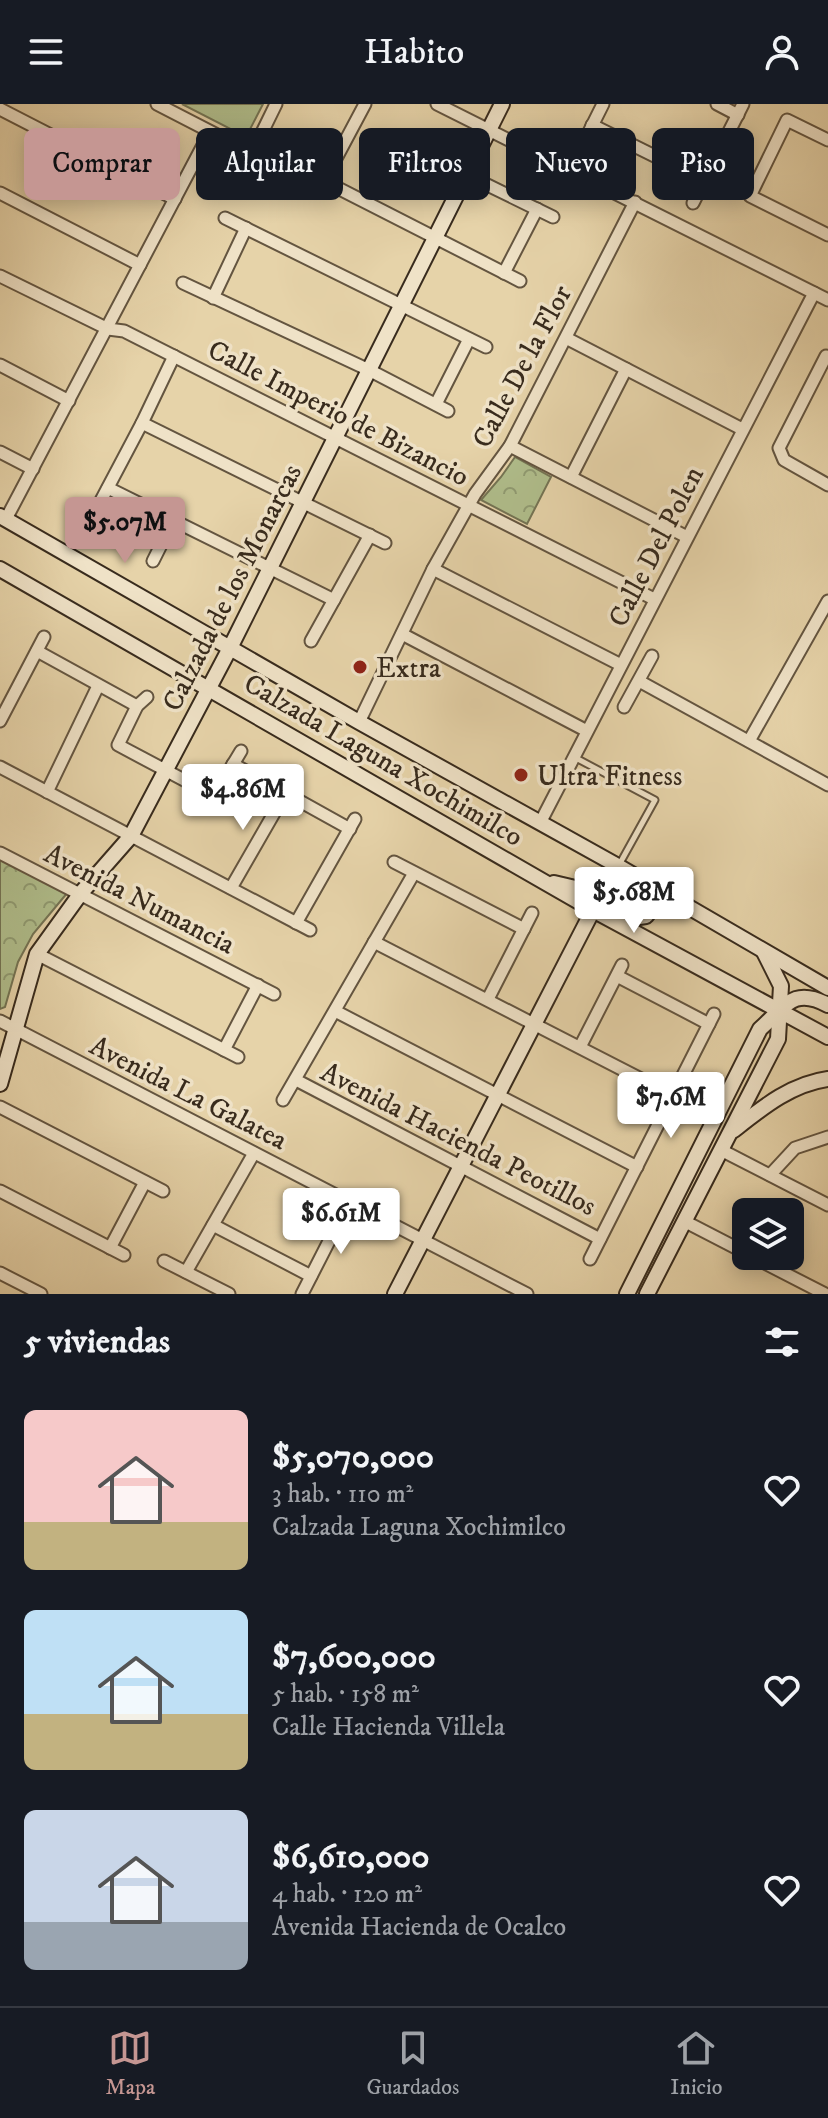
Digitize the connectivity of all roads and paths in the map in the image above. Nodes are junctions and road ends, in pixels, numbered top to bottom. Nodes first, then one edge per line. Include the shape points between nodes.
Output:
1 (157, 104) edge
2 (276, 104) edge
3 (365, 104) edge
4 (437, 104) edge
5 (502, 104) edge
6 (603, 104) edge
7 (717, 104) edge
8 (0, 109) edge
9 (741, 109) edge
10 (592, 125) junction
11 (37, 128) edge
12 (202, 128) edge
13 (264, 128) edge
14 (483, 128) edge
15 (591, 128) edge
16 (732, 128) edge
17 (490, 129) edge
18 (490, 131) edge
19 (828, 140) edge
20 (343, 145) edge
21 (652, 155) edge
22 (196, 159) edge
23 (490, 186) edge
24 (180, 189) edge
25 (343, 191) edge
26 (0, 193) edge
27 (174, 200) edge
28 (455, 200) edge
29 (695, 200) edge
30 (635, 202) junction
31 (693, 203) dead end
32 (537, 209) junction
33 (553, 217) dead end
34 (225, 218) dead end
35 (246, 228) junction
36 (828, 235) edge
37 (436, 238) junction
38 (140, 265) junction
39 (504, 273) junction
40 (0, 276) edge
41 (520, 281) dead end
42 (183, 283) dead end
43 (814, 293) junction
44 (213, 298) junction
45 (828, 300) edge
46 (402, 306) junction
47 (108, 329) junction
48 (566, 338) junction
49 (469, 339) junction
50 (486, 347) dead end
51 (174, 356) junction
52 (826, 356) edge
53 (0, 365) edge
54 (626, 369) junction
55 (369, 370) junction
56 (69, 401) junction
57 (436, 404) junction
58 (448, 411) dead end
59 (142, 423) junction
60 (742, 429) junction
61 (335, 436) junction
62 (510, 446) junction
63 (0, 452) edge
64 (33, 469) junction
65 (571, 477) junction
66 (828, 485) edge
67 (108, 488) junction
68 (304, 501) junction
69 (469, 504) junction
70 (3, 517) edge
71 (173, 521) junction
72 (86, 529) dead end
73 (370, 535) junction
74 (687, 537) junction
75 (385, 543) dead end
76 (153, 561) dead end
77 (0, 569) edge
78 (270, 569) junction
79 (433, 569) junction
80 (654, 599) junction
81 (334, 600) junction
82 (828, 601) edge
83 (402, 634) junction
84 (44, 637) dead end
85 (311, 641) dead end
86 (230, 648) junction
87 (37, 651) junction
88 (652, 656) dead end
89 (621, 665) junction
90 (639, 681) junction
91 (98, 686) junction
92 (209, 688) junction
93 (147, 697) dead end
94 (137, 706) junction
95 (624, 707) dead end
96 (0, 721) edge
97 (359, 722) junction
98 (587, 731) junction
99 (749, 741) junction
100 (241, 751) dead end
101 (574, 757) junction
102 (233, 764) junction
103 (0, 767) edge
104 (167, 771) junction
105 (828, 785) edge
106 (47, 792) junction
107 (285, 794) junction
108 (540, 823) junction
109 (131, 836) junction
110 (0, 853) edge
111 (394, 862) dead end
112 (618, 866) junction
113 (414, 873) junction
114 (644, 881) junction
115 (546, 882) junction
116 (231, 888) junction
117 (81, 893) junction
118 (593, 910) junction
119 (532, 913) dead end
120 (296, 923) junction
121 (524, 929) junction
122 (310, 930) dead end
123 (374, 942) junction
124 (761, 949) junction
125 (37, 954) junction
126 (258, 985) junction
127 (828, 988) edge
128 (274, 994) dead end
129 (488, 999) junction
130 (828, 1005) edge
131 (335, 1011) junction
132 (780, 1012) junction
133 (0, 1021) edge
134 (534, 1023) junction
135 (14, 1028) junction
136 (828, 1037) edge
137 (580, 1047) junction
138 (224, 1050) junction
139 (238, 1057) dead end
140 (828, 1079) edge
141 (296, 1080) junction
142 (0, 1084) edge
143 (497, 1094) junction
144 (674, 1096) junction
145 (283, 1100) dead end
146 (0, 1107) edge
147 (730, 1132) junction
148 (828, 1137) edge
149 (721, 1150) junction
150 (254, 1153) junction
151 (460, 1165) junction
152 (637, 1167) junction
153 (770, 1175) junction
154 (145, 1182) junction
155 (0, 1191) edge
156 (163, 1191) dead end
157 (349, 1202) junction
158 (828, 1205) edge
159 (684, 1221) junction
160 (213, 1225) junction
161 (600, 1239) junction
162 (423, 1240) junction
163 (732, 1246) edge
164 (110, 1248) junction
165 (124, 1255) dead end
166 (590, 1259) dead end
167 (164, 1261) dead end
168 (778, 1270) edge
169 (186, 1272) junction
170 (0, 1273) edge
171 (311, 1276) junction
172 (41, 1294) edge
173 (229, 1294) edge
174 (302, 1294) edge
175 (395, 1294) edge
176 (527, 1294) edge
177 (627, 1294) edge
178 (647, 1294) edge
179 (825, 1294) edge

1 - 12 street
2 - 13 street
3 - 20 street
4 - 14 street
5 - 17 main road, Calzada de los Monarcas
6 - 10 street
7 - 9 street
8 - 11 street
9 - 16 street
10 - 15 street
10 - 21 street
18 - 30 street
19 - 36 street via 787,120 750,196
22 - 24 street
23 - 32 street
25 - 37 street
26 - 38 street
27 - 38 street
28 - 37 main road, Calzada de los Monarcas
29 - 31 street
30 - 43 street
30 - 48 street, Calle De la Flor
32 - 33 street
32 - 39 street
34 - 35 street
35 - 44 street
35 - 46 street
37 - 39 street
37 - 46 main road, Calzada de los Monarcas
38 - 47 street
39 - 41 street
40 - 47 street, Calle Imperio de Bizancio
42 - 44 street
43 - 45 street
43 - 60 street, Calle Del Polen
44 - 55 street
46 - 49 street
46 - 55 main road, Calzada de los Monarcas
47 - 51 street, Calle Imperio de Bizancio via 124,331
47 - 56 street
48 - 54 street
48 - 62 street, Calle De la Flor
49 - 50 street
49 - 57 street
51 - 59 street
51 - 61 street, Calle Imperio de Bizancio
52 - 66 street via 779,448 784,460
53 - 56 street
54 - 60 street
54 - 65 street
55 - 57 street
55 - 61 main road, Calzada de los Monarcas
56 - 64 street
57 - 58 street
59 - 67 street
59 - 68 street
60 - 74 street, Calle Del Polen
61 - 68 main road, Calzada de los Monarcas
61 - 69 street, Calle Imperio de Bizancio
62 - 65 street
62 - 69 street, Calle De la Flor
63 - 64 street
64 - 70 street
65 - 74 street
67 - 71 street
67 - 72 street
68 - 73 street
68 - 78 main road, Calzada de los Monarcas
69 - 79 street, Calle De la Flor
69 - 80 street, Calle Imperio de Bizancio
70 - 86 main road, Calzada Laguna Xochimilco
71 - 76 street
71 - 78 street
73 - 75 street
73 - 81 street
74 - 80 street, Calle Del Polen
77 - 92 main road, Calzada Laguna Xochimilco
78 - 81 street
78 - 86 main road, Calzada de los Monarcas
79 - 83 street, Calle De la Flor
79 - 89 street
80 - 89 street, Calle Del Polen
81 - 85 street
82 - 99 street
83 - 97 street, Calle De la Flor
83 - 98 street
84 - 87 street
86 - 92 main road, Calzada de los Monarcas
86 - 97 main road, Calzada Laguna Xochimilco
87 - 91 street
87 - 96 street
88 - 90 street
89 - 98 street, Calle Del Polen
90 - 95 street
90 - 99 street
91 - 94 street
91 - 106 street
92 - 104 main road, Calzada de los Monarcas
92 - 115 main road, Calzada Laguna Xochimilco
93 - 94 street
94 - 104 street via 118,745
97 - 108 main road, Calzada Laguna Xochimilco
98 - 101 street, Calle Del Polen
99 - 105 street
100 - 102 street
101 - 108 street, Calle Del Polen
101 - 112 lane via 655,800
102 - 104 street via 214,796
102 - 107 street
103 - 106 street
104 - 109 main road, Calzada de los Monarcas
106 - 109 street
107 - 116 street
107 - 120 street via 352,824
108 - 112 main road, Calzada Laguna Xochimilco
109 - 116 street
109 - 117 main road, Calzada de los Monarcas
110 - 117 street, Avenida Numancia
111 - 113 street
112 - 114 main road, Calzada Laguna Xochimilco
113 - 121 street
113 - 123 street
114 - 115 main road via 657,902 639,917 588,891
114 - 124 main road, Calzada Laguna Xochimilco
115 - 118 main road, Calzada Laguna Xochimilco
116 - 120 street
117 - 125 main road, Calzada de los Monarcas
117 - 126 street, Avenida Numancia
118 - 132 main road, Calzada Laguna Xochimilco
118 - 134 main road
119 - 121 street
120 - 122 street
121 - 129 street
123 - 129 street
123 - 131 street
124 - 127 main road, Calzada Laguna Xochimilco
124 - 132 main road via 781,986
125 - 135 main road, Calzada de los Monarcas
125 - 138 street
126 - 128 street, Avenida Numancia
126 - 138 street
129 - 134 street
130 - 132 main road via 802,996
131 - 141 street
131 - 143 street
132 - 136 main road, Calzada Laguna Xochimilco
132 - 147 main road via 778,1039
132 - 177 main road via 760,1029
133 - 135 street, Avenida La Galatea
134 - 137 street
134 - 143 main road
135 - 142 main road, Calzada de los Monarcas
135 - 150 street, Avenida La Galatea
137 - 144 street
137 - 144 street via 620,970 712,1019
138 - 139 street
140 - 147 main road via 785,1093
141 - 145 street
141 - 151 street, Avenida Hacienda Peotillos
143 - 151 main road
143 - 152 street
144 - 152 street
146 - 154 street
147 - 149 main road
148 - 153 street via 795,1148
149 - 153 street
149 - 159 main road
150 - 157 street, Avenida La Galatea
150 - 160 street
151 - 161 street, Avenida Hacienda Peotillos
151 - 162 main road
152 - 161 street
153 - 158 street
154 - 156 street
154 - 164 street
155 - 164 street
157 - 162 street, Avenida La Galatea
157 - 171 street
159 - 163 street
159 - 178 main road
160 - 169 street
160 - 171 street
161 - 166 street
162 - 175 main road
162 - 176 street, Avenida La Galatea
164 - 165 street
167 - 169 street
168 - 179 street
169 - 173 street
170 - 172 street
171 - 174 street

